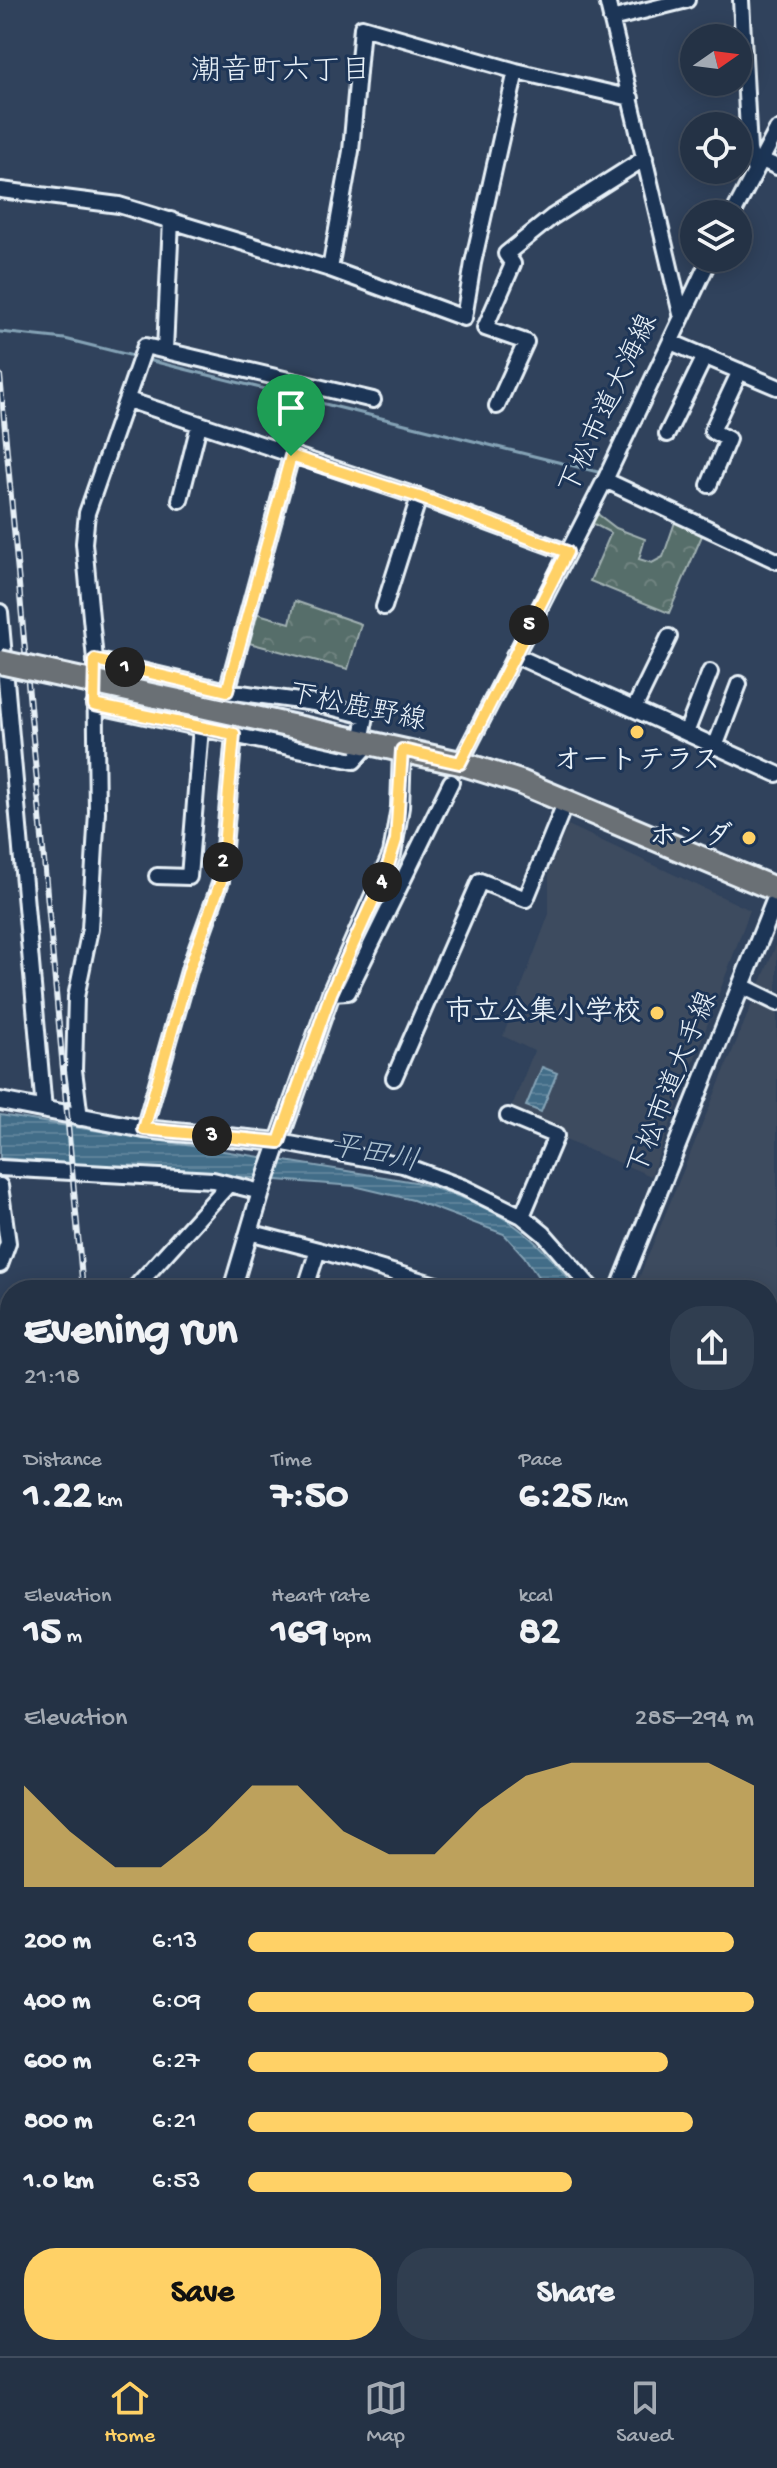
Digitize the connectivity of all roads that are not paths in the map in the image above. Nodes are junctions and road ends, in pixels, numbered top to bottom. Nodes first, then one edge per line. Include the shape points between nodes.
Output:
1 (607, 0) edge
2 (687, 0) edge
3 (741, 0) edge
4 (611, 19) junction
5 (516, 71) junction
6 (631, 98) junction
7 (777, 130) edge
8 (645, 158) junction
9 (758, 166) junction
10 (777, 167) edge
11 (1, 190) edge
12 (740, 200) edge
13 (171, 220) junction
14 (330, 269) junction
15 (703, 272) edge
16 (681, 314) junction
17 (671, 342) junction
18 (165, 350) junction
19 (705, 356) junction
20 (740, 371) junction
21 (777, 387) edge
22 (128, 400) junction
23 (373, 400) dead end
24 (497, 406) dead end
25 (199, 425) junction
26 (667, 434) dead end
27 (291, 456) junction
28 (605, 480) junction
29 (709, 485) dead end
30 (419, 497) junction
31 (180, 500) dead end
32 (567, 552) junction
33 (777, 561) edge
34 (384, 607) dead end
35 (0, 612) edge
36 (1, 635) edge
37 (669, 637) dead end
38 (514, 655) junction
39 (95, 660) junction
40 (0, 662) edge
41 (710, 672) dead end
42 (739, 684) dead end
43 (2, 687) edge
44 (227, 691) junction
45 (94, 705) junction
46 (634, 709) junction
47 (201, 727) junction
48 (686, 733) junction
49 (234, 734) junction
50 (366, 742) junction
51 (715, 747) junction
52 (402, 750) junction
53 (456, 772) junction
54 (777, 774) edge
55 (566, 801) junction
56 (392, 854) junction
57 (411, 863) junction
58 (157, 876) dead end
59 (777, 893) edge
60 (742, 986) junction
61 (331, 993) junction
62 (777, 1003) edge
63 (394, 1078) dead end
64 (0, 1101) edge
65 (44, 1110) junction
66 (508, 1116) dead end
67 (80, 1118) junction
68 (144, 1129) junction
69 (277, 1147) junction
70 (0, 1168) edge
71 (0, 1186) edge
72 (227, 1186) junction
73 (261, 1192) junction
74 (522, 1216) junction
75 (249, 1232) junction
76 (318, 1250) junction
77 (0, 1265) edge
78 (142, 1280) edge
79 (235, 1280) edge
80 (308, 1280) edge
81 (419, 1280) edge
82 (584, 1280) edge
83 (623, 1280) edge

1 - 4 street, 下松市道大海線
2 - 4 street
3 - 9 street via 749,150
4 - 6 street, 下松市道大海線
5 - 6 street
5 - 14 street via 464,318
5 - 14 street via 362,27 351,151
6 - 8 street, 下松市道大海線
7 - 9 street
8 - 16 street, 下松市道大海線
8 - 24 street via 552,217 506,254 513,264 485,328 526,342
9 - 10 street
9 - 12 street
11 - 13 street via 119,205
13 - 14 street
13 - 18 street
15 - 16 street
16 - 17 street, 下松市道大海線
17 - 19 street
17 - 28 street, 下松市道大海線
18 - 22 street via 145,346
18 - 23 street
19 - 20 street
19 - 26 street
20 - 21 street
20 - 29 street via 712,431 728,439
22 - 25 street
22 - 39 street via 87,513 85,569
25 - 27 street
25 - 31 street
27 - 30 street
27 - 44 street
28 - 32 street, 下松市道大海線
28 - 33 street
30 - 32 street
30 - 34 street
32 - 38 street, 下松市道大海線
35 - 36 street
36 - 43 street
37 - 46 street
38 - 46 street
38 - 53 street, 下松市道大海線
39 - 44 street
39 - 45 street
40 - 50 main road, 下松鹿野線, bridge
41 - 48 street
42 - 51 street
43 - 65 street
44 - 50 street via 366,716
45 - 47 street
45 - 67 street via 96,827 90,929 76,997 74,1070
46 - 48 street
47 - 49 street
47 - 58 street via 189,877
48 - 51 street
49 - 50 street via 354,761
49 - 68 street via 221,881 190,967
50 - 52 main road, 下松鹿野線
51 - 54 street
52 - 53 main road, 下松鹿野線
52 - 56 street
53 - 55 main road, 下松鹿野線
53 - 57 street, 下松市道大海線
55 - 59 main road, 下松鹿野線
55 - 63 street via 526,899 480,881
56 - 57 street
56 - 61 street
57 - 61 street, 下松市道大海線 via 348,992
59 - 60 street, 下松市道大手線
60 - 62 street
60 - 83 street, 下松市道大手線
61 - 69 street
64 - 65 street
65 - 67 street
66 - 74 street via 556,1136
67 - 68 street
68 - 69 street
69 - 73 street
69 - 74 street via 403,1165
70 - 72 street via 213,1180
71 - 77 street via 8,1243
72 - 73 street
72 - 78 street
73 - 75 street
74 - 82 street
75 - 76 street
75 - 79 street
76 - 80 street
76 - 81 street

